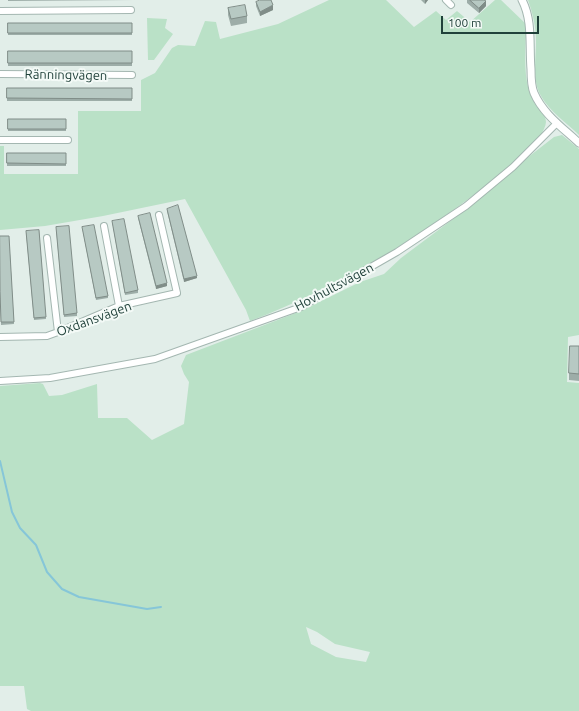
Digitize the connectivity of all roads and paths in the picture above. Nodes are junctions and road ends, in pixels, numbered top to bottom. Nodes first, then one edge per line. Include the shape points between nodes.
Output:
1 (446, 0) edge
2 (522, 0) edge
3 (451, 5) dead end
4 (130, 10) dead end
5 (0, 11) edge
6 (0, 74) edge
7 (132, 75) dead end
8 (557, 123) junction
9 (0, 140) edge
10 (68, 140) dead end
11 (579, 143) edge
12 (159, 215) dead end
13 (104, 226) dead end
14 (47, 238) dead end
15 (119, 306) junction
16 (58, 332) junction
17 (0, 337) edge
18 (0, 381) edge

1 - 3 street
2 - 8 street via 529,22 531,80 534,92 538,101
4 - 5 street
6 - 7 street, Ränningvägen
8 - 11 street
8 - 18 street, Hovhultsvägen via 513,168 466,206 397,252 301,307 155,359 50,378
9 - 10 street
12 - 15 street, Oxdansvägen via 177,293
13 - 15 street
14 - 16 street
15 - 16 street, Oxdansvägen
16 - 17 street, Oxdansvägen via 47,336

